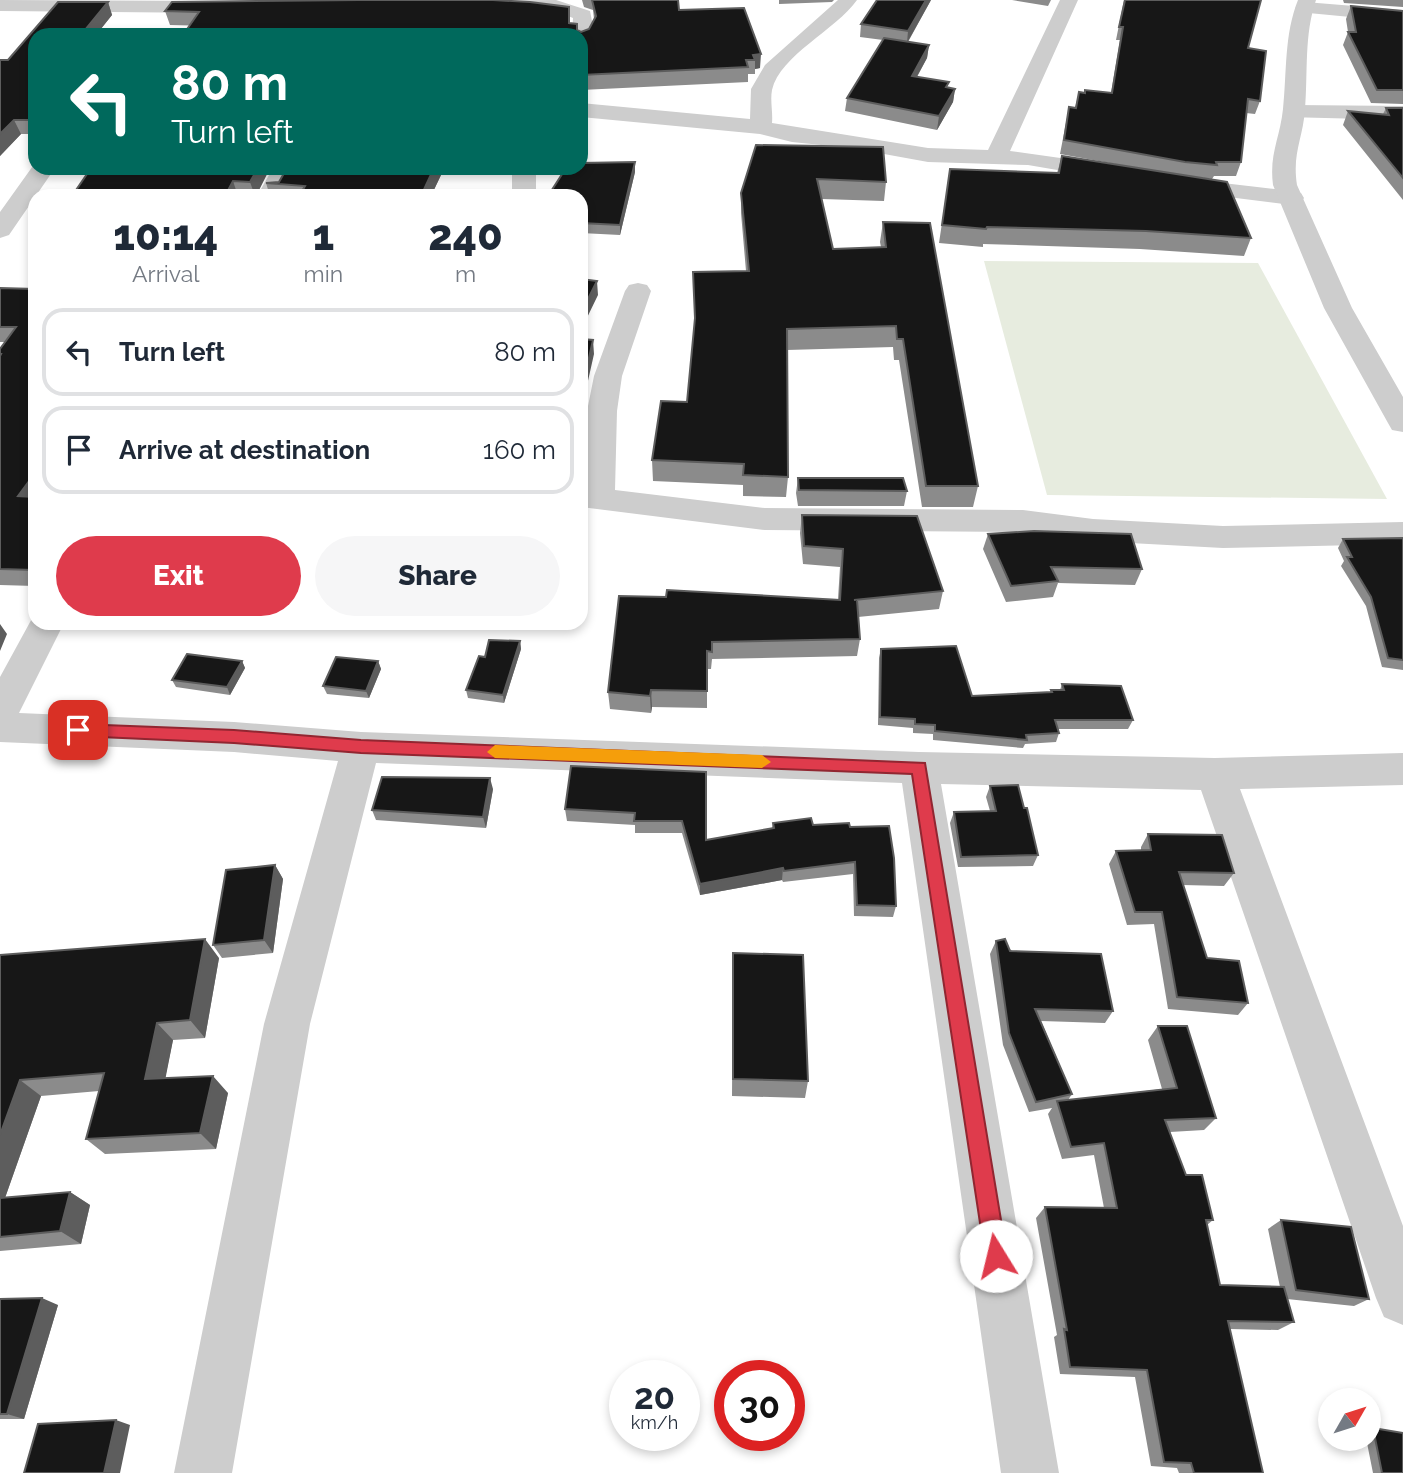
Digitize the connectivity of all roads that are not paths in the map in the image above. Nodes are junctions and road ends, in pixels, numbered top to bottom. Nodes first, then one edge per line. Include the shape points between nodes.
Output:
1 (848, 0) edge
2 (1069, 0) edge
3 (463, 1) edge
4 (548, 2) edge
5 (162, 3) edge
6 (1306, 4) edge
7 (0, 5) edge
8 (238, 8) edge
9 (1403, 16) edge
10 (144, 26) dead end
11 (584, 28) edge
12 (588, 111) edge
13 (1294, 113) junction
14 (1403, 113) edge
15 (760, 127) junction
16 (995, 159) junction
17 (1132, 176) edge
18 (1156, 180) edge
19 (28, 190) edge
20 (1292, 198) junction
21 (0, 230) edge
22 (639, 291) dead end
23 (1403, 424) edge
24 (590, 497) edge
25 (1403, 533) edge
26 (42, 630) edge
27 (0, 713) edge
28 (0, 727) edge
29 (361, 747) junction
30 (919, 768) junction
31 (1403, 769) edge
32 (1215, 774) junction
33 (1403, 1298) edge
34 (203, 1473) edge
35 (1030, 1473) edge

1 - 15 street via 773,70 762,89
2 - 16 street
3 - 4 street
4 - 11 street via 583,15
5 - 7 street
5 - 8 street
5 - 10 street
6 - 9 street
6 - 13 street via 1299,21
12 - 15 street
13 - 14 street
13 - 20 street via 1282,164
15 - 16 street via 928,155
16 - 17 street via 1028,158
18 - 20 street
19 - 21 street
20 - 23 street via 1338,308
22 - 24 street via 606,388
24 - 25 street via 765,519 1023,521 1223,537
26 - 27 street
28 - 29 street
29 - 30 street
29 - 34 street via 287,1024
30 - 32 street
30 - 35 street
31 - 32 street
32 - 33 street

